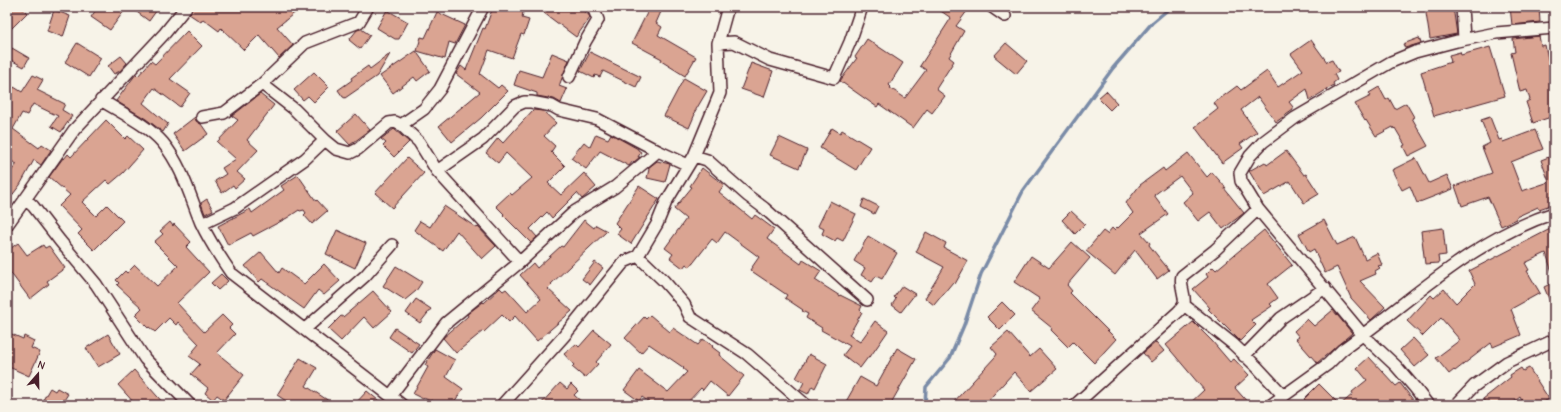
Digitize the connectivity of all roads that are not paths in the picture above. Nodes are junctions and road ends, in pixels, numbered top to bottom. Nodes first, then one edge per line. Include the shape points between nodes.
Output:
1 (186, 7) edge
2 (368, 7) edge
3 (483, 7) edge
4 (593, 7) edge
5 (728, 7) edge
6 (862, 7) edge
7 (992, 7) edge
8 (1462, 7) edge
9 (1005, 16) dead end
10 (1554, 28) edge
11 (1464, 39) junction
12 (718, 43) junction
13 (569, 77) dead end
14 (262, 84) junction
15 (101, 100) junction
16 (202, 117) dead end
17 (401, 125) junction
18 (325, 140) junction
19 (658, 151) junction
20 (691, 161) junction
21 (437, 171) junction
22 (25, 199) junction
23 (1258, 209) junction
24 (1554, 213) edge
25 (202, 224) junction
26 (7, 225) edge
27 (392, 245) dead end
28 (638, 256) junction
29 (520, 262) junction
30 (1325, 288) junction
31 (867, 300) dead end
32 (1184, 305) junction
33 (304, 329) junction
34 (1363, 335) junction
35 (1554, 340) edge
36 (1244, 356) junction
37 (1283, 395) junction
38 (391, 396) junction
39 (190, 405) edge
40 (402, 405) edge
41 (502, 405) edge
42 (806, 405) edge
43 (1076, 405) edge
44 (1271, 405) edge
45 (1428, 405) edge
46 (1456, 405) edge

1 - 15 street via 165,33
2 - 14 street via 359,22 305,43
3 - 17 street via 440,88 424,109
4 - 13 street via 598,20
5 - 12 street
6 - 12 street via 834,78 770,60 734,42
7 - 9 street
8 - 11 street
10 - 11 street via 1496,33
11 - 23 street via 1416,52 1391,62 1295,118 1263,142 1250,156 1240,173 1241,181
12 - 20 street via 720,93
14 - 16 street via 224,113
14 - 18 street via 294,109
15 - 22 street via 74,130
15 - 25 street via 163,142 172,156
17 - 18 street via 389,123 350,153 336,149
17 - 21 street via 418,142
18 - 25 street via 305,159 235,208
19 - 20 street
19 - 21 street via 597,119 552,106 524,102 515,106 482,139
19 - 29 street via 615,187 574,212
20 - 28 street
20 - 31 street via 707,160
21 - 29 street
22 - 26 street
22 - 39 street via 96,284 145,359
23 - 30 street
23 - 32 street via 1215,250 1182,276 1180,281
24 - 34 street via 1518,227 1471,253
25 - 33 street via 231,273
27 - 33 street via 365,276
28 - 41 street via 624,262 564,336
28 - 42 street via 684,304 690,317 747,354
29 - 38 street via 446,322
30 - 34 street
30 - 36 street via 1281,318
32 - 36 street via 1233,344
32 - 43 street
33 - 38 street
34 - 37 street via 1328,364
34 - 45 street via 1396,366
35 - 46 street via 1507,362 1474,386
36 - 37 street
37 - 44 street
38 - 40 street

